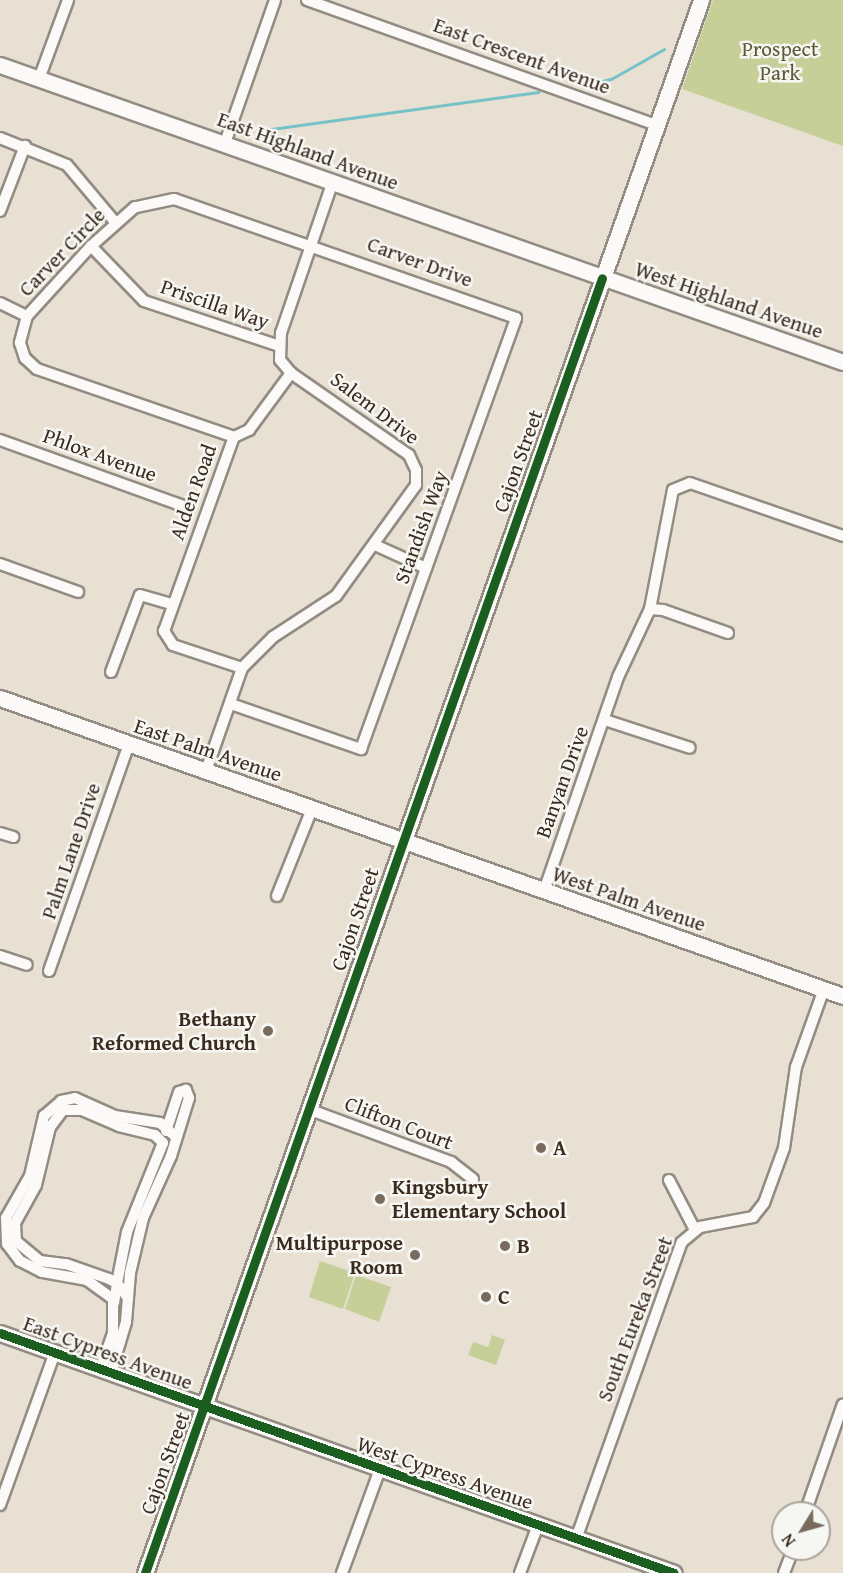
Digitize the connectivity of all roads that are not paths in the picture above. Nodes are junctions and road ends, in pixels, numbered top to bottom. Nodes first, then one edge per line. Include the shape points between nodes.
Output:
1 (68, 0) edge
2 (275, 0) edge
3 (307, 0) edge
4 (701, 0) edge
5 (0, 65) edge
6 (39, 79) junction
7 (657, 125) junction
8 (0, 138) edge
9 (225, 143) junction
10 (26, 146) junction
11 (333, 181) junction
12 (0, 211) edge
13 (115, 222) junction
14 (311, 243) junction
15 (91, 246) junction
16 (602, 278) junction
17 (0, 303) edge
18 (27, 316) junction
19 (516, 318) joint
20 (279, 346) junction
21 (843, 362) edge
22 (291, 373) junction
23 (234, 436) junction
24 (0, 440) edge
25 (186, 507) dead end
26 (843, 536) edge
27 (375, 546) junction
28 (0, 564) edge
29 (426, 568) junction
30 (78, 592) dead end
31 (172, 604) junction
32 (650, 609) junction
33 (728, 633) dead end
34 (242, 668) junction
35 (111, 672) dead end
36 (0, 698) edge
37 (231, 704) junction
38 (605, 720) junction
39 (129, 744) junction
40 (690, 748) dead end
41 (206, 771) junction
42 (312, 809) junction
43 (0, 833) edge
44 (12, 837) dead end
45 (402, 840) junction
46 (544, 891) junction
47 (278, 896) dead end
48 (0, 956) edge
49 (27, 965) dead end
50 (49, 971) dead end
51 (824, 989) junction
52 (843, 996) edge
53 (308, 1109) junction
54 (167, 1126) junction
55 (176, 1137) junction
56 (163, 1143) junction
57 (473, 1179) dead end
58 (669, 1180) dead end
59 (694, 1230) junction
60 (117, 1283) junction
61 (128, 1299) junction
62 (114, 1303) junction
63 (0, 1333) edge
64 (55, 1352) junction
65 (106, 1370) junction
66 (843, 1404) edge
67 (204, 1407) junction
68 (380, 1469) junction
69 (809, 1501) edge
70 (0, 1505) edge
71 (538, 1525) junction
72 (576, 1539) junction
73 (145, 1573) edge
74 (342, 1573) edge
75 (520, 1573) edge
76 (674, 1573) edge

1 - 6 street
2 - 9 street
3 - 7 street, East Crescent Avenue
4 - 7 street, Cajon Street
5 - 6 street, East Highland Avenue
6 - 9 street, East Highland Avenue
7 - 16 street, Cajon Street
8 - 10 street
9 - 11 street, East Highland Avenue
10 - 12 street
10 - 13 street via 67,165
11 - 14 street
11 - 16 street, East Highland Avenue
13 - 14 street, Carver Circle via 145,203 174,199
13 - 15 street, Carver Circle
14 - 19 street, Carver Drive
14 - 20 street
15 - 18 street, Carver Circle
15 - 20 street, Priscilla Way via 144,301
16 - 21 street, West Highland Avenue
16 - 45 street, Cajon Street
17 - 18 street
18 - 23 street, Carver Circle via 20,343 25,358 36,369
19 - 29 street, Standish Way
20 - 22 street via 279,360
22 - 23 street, Alden Road via 249,430
22 - 27 street, Salem Drive via 318,388 414,462 415,489
23 - 31 street, Alden Road
24 - 25 street, Phlox Avenue
26 - 32 street, Banyan Drive via 690,483 678,486 670,496
27 - 29 street
27 - 34 street, Salem Drive via 336,596 273,638
28 - 30 street
29 - 37 street, Standish Way via 361,749
31 - 34 street, Alden Road via 164,631 168,641
31 - 35 street via 140,595
32 - 33 street
32 - 38 street, Banyan Drive via 628,651
34 - 37 street
36 - 39 street, East Palm Avenue
37 - 41 street
38 - 40 street, Banyan Drive
38 - 46 street, Banyan Drive
39 - 41 street, East Palm Avenue
39 - 50 street, Palm Lane Drive
41 - 42 street, East Palm Avenue
42 - 45 street, East Palm Avenue
42 - 47 street
43 - 44 street
45 - 46 street, West Palm Avenue
45 - 53 street, Cajon Street
46 - 51 street, West Palm Avenue
48 - 49 street
51 - 52 street, West Palm Avenue
51 - 59 street, South Eureka Street via 796,1067 784,1148 764,1203 753,1217
53 - 57 street, Clifton Court via 451,1162
53 - 67 street, Cajon Street
54 - 55 street
54 - 55 street via 179,1092 186,1090 189,1098
54 - 56 street
54 - 62 street via 114,1116 75,1098 61,1101 44,1116 30,1176 6,1218 7,1244 20,1261 42,1272 87,1280 105,1290
55 - 61 street via 143,1218
56 - 60 street via 135,1207
56 - 60 street via 155,1135 114,1125 82,1110 63,1110 50,1127 36,1185 15,1223 18,1246 29,1255 44,1262 86,1269
58 - 59 street
59 - 72 street, South Eureka Street via 679,1248
60 - 61 street
60 - 62 street
61 - 65 street via 121,1348
62 - 65 street
63 - 64 street, East Cypress Avenue
64 - 65 street, East Cypress Avenue
64 - 70 street
65 - 67 street, East Cypress Avenue
66 - 69 street
67 - 68 street, West Cypress Avenue
67 - 73 street, Cajon Street
68 - 71 street, West Cypress Avenue
68 - 74 street
71 - 72 street, West Cypress Avenue
71 - 75 street
72 - 76 street, West Cypress Avenue

